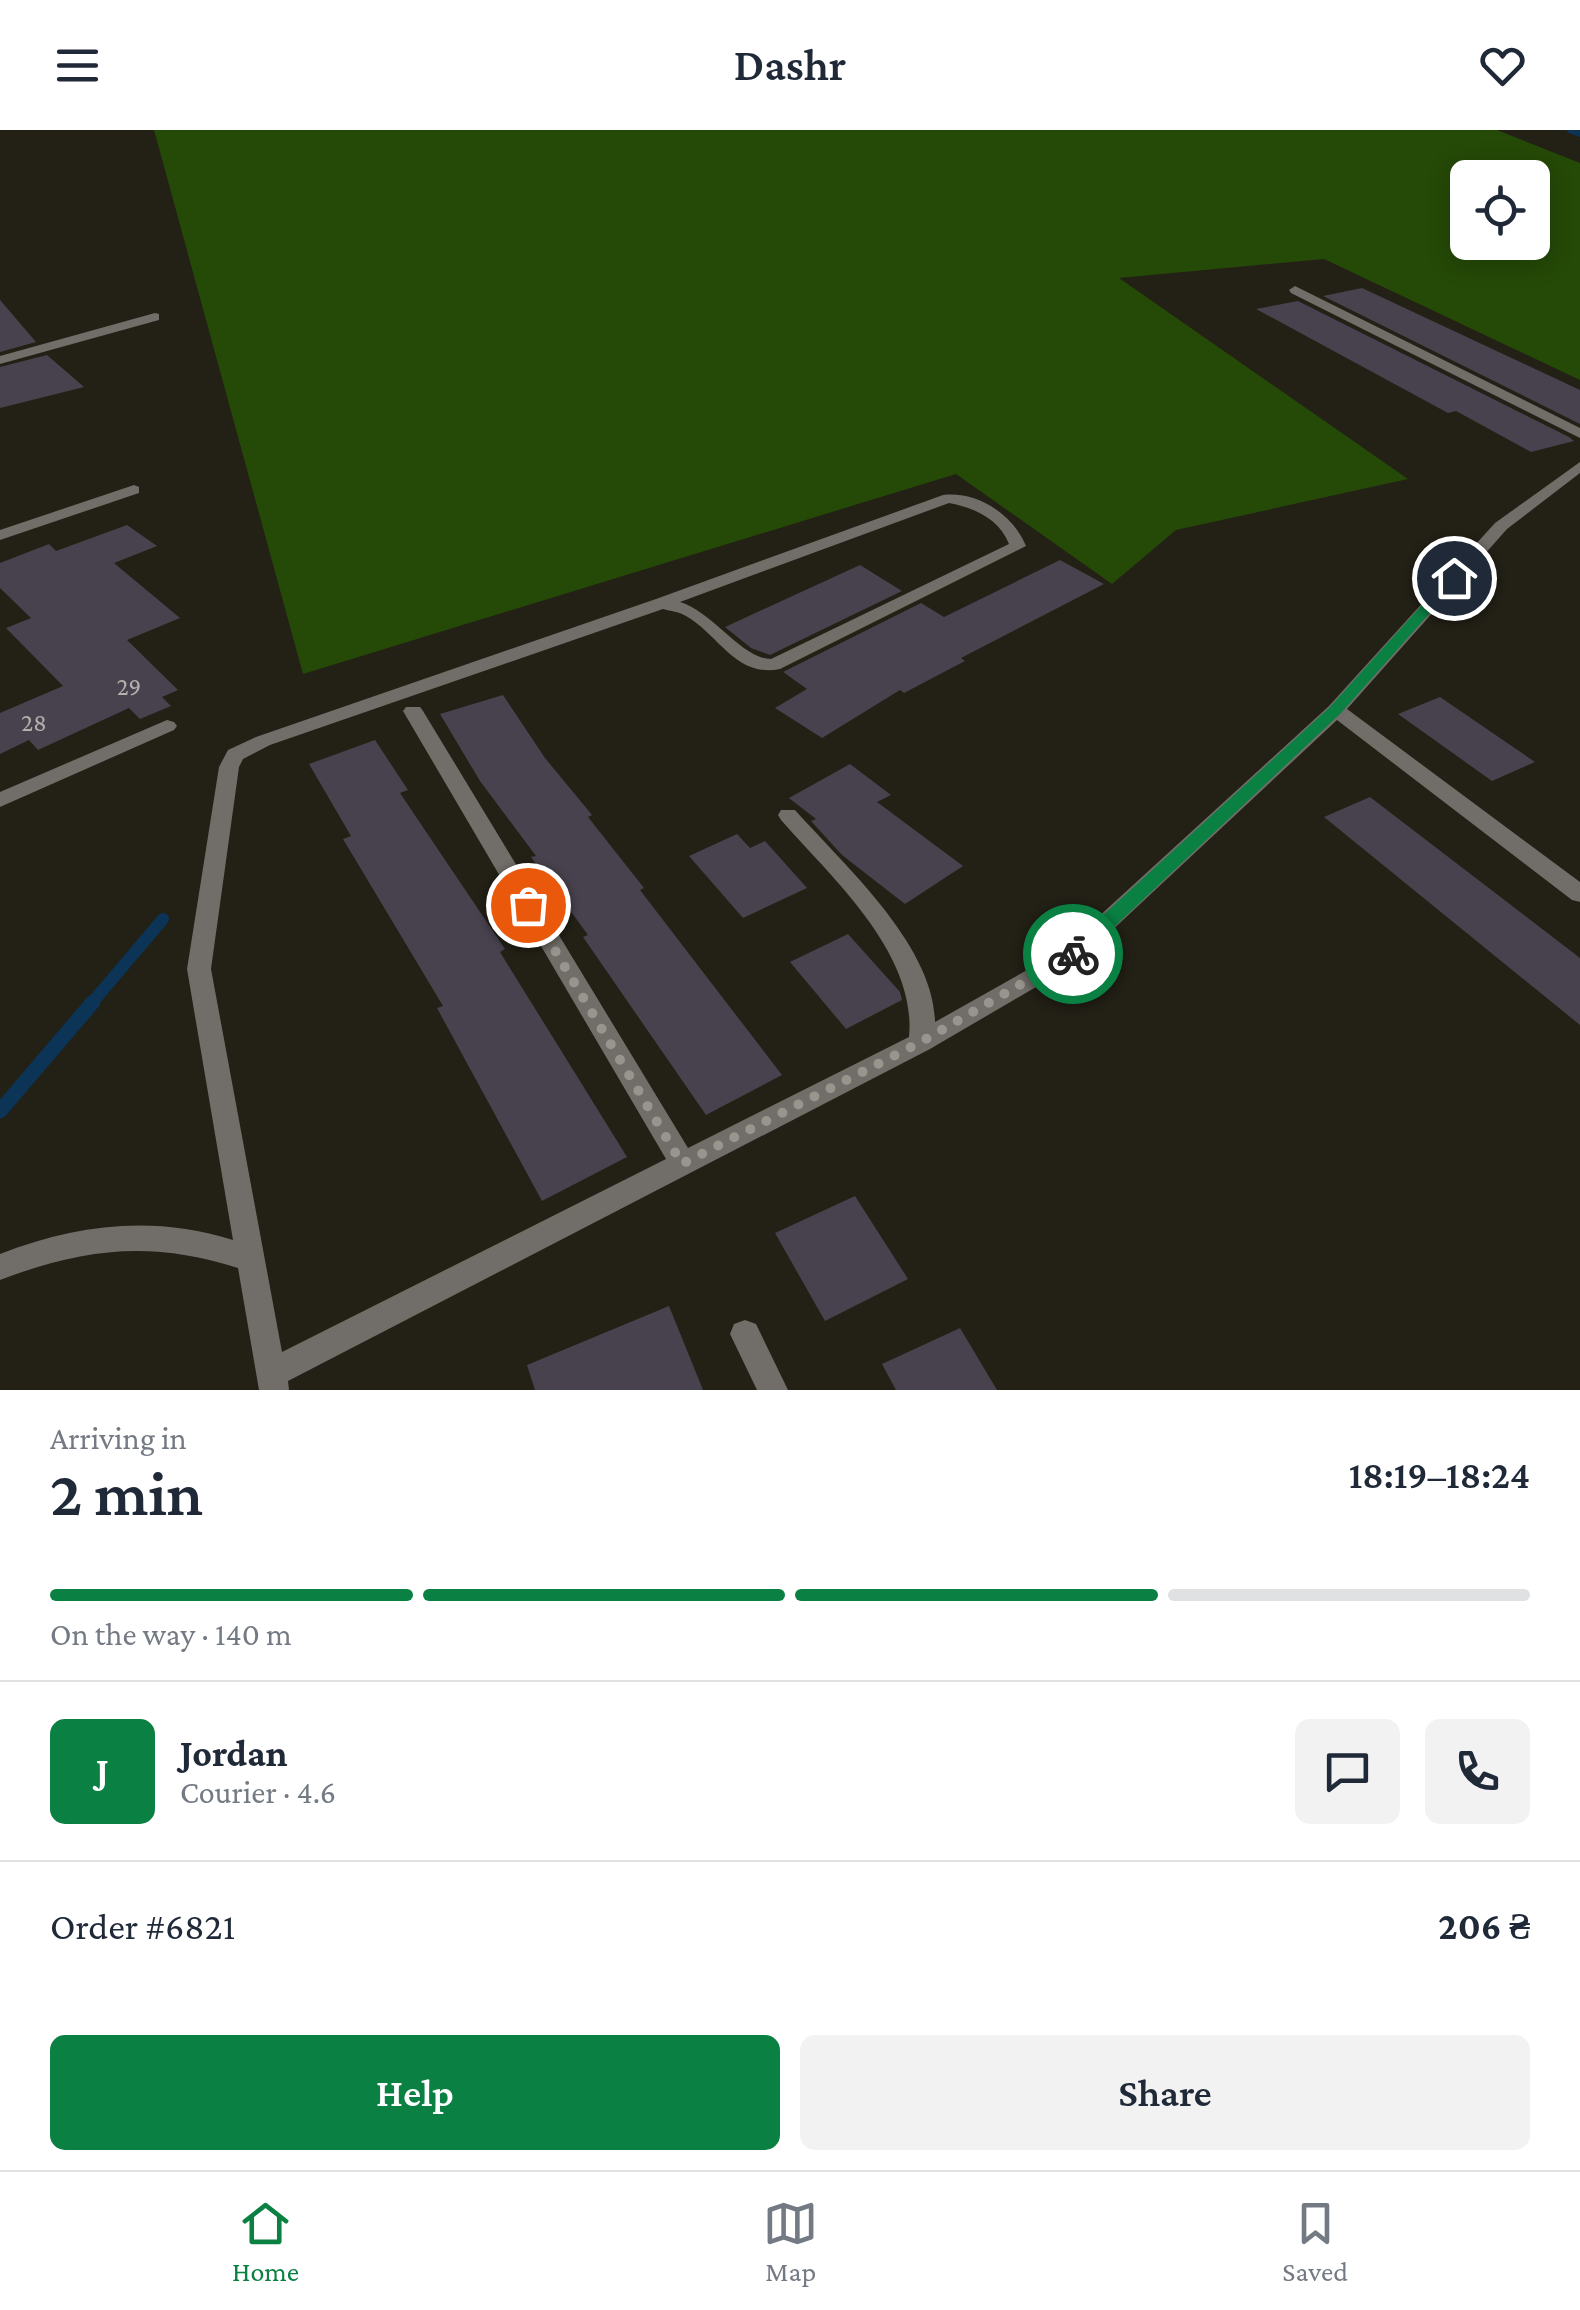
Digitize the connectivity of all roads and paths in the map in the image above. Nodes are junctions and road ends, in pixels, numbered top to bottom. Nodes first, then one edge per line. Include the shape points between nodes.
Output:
1 (1295, 290) dead end
2 (155, 317) dead end
3 (0, 360) edge
4 (1580, 434) edge
5 (1580, 466) edge
6 (134, 490) dead end
7 (0, 535) edge
8 (662, 603) junction
9 (1336, 710) junction
10 (412, 711) dead end
11 (167, 726) dead end
12 (0, 800) edge
13 (788, 814) dead end
14 (1580, 894) edge
15 (921, 1042) junction
16 (682, 1164) junction
17 (251, 1259) junction
18 (0, 1267) edge
19 (745, 1334) dead end
20 (273, 1382) edge
21 (773, 1390) edge

1 - 4 street
2 - 3 street
5 - 9 street via 1501,526
6 - 7 street
8 - 8 street via 692,611 748,660 774,665 1018,546 1000,518 948,498
8 - 17 street via 235,755 200,969
9 - 14 street
9 - 15 street via 1069,958
10 - 16 street
11 - 12 street
13 - 15 street via 876,918 918,986
15 - 16 street
16 - 20 street
17 - 18 street via 177,1239 92,1238
17 - 20 street
19 - 21 street

